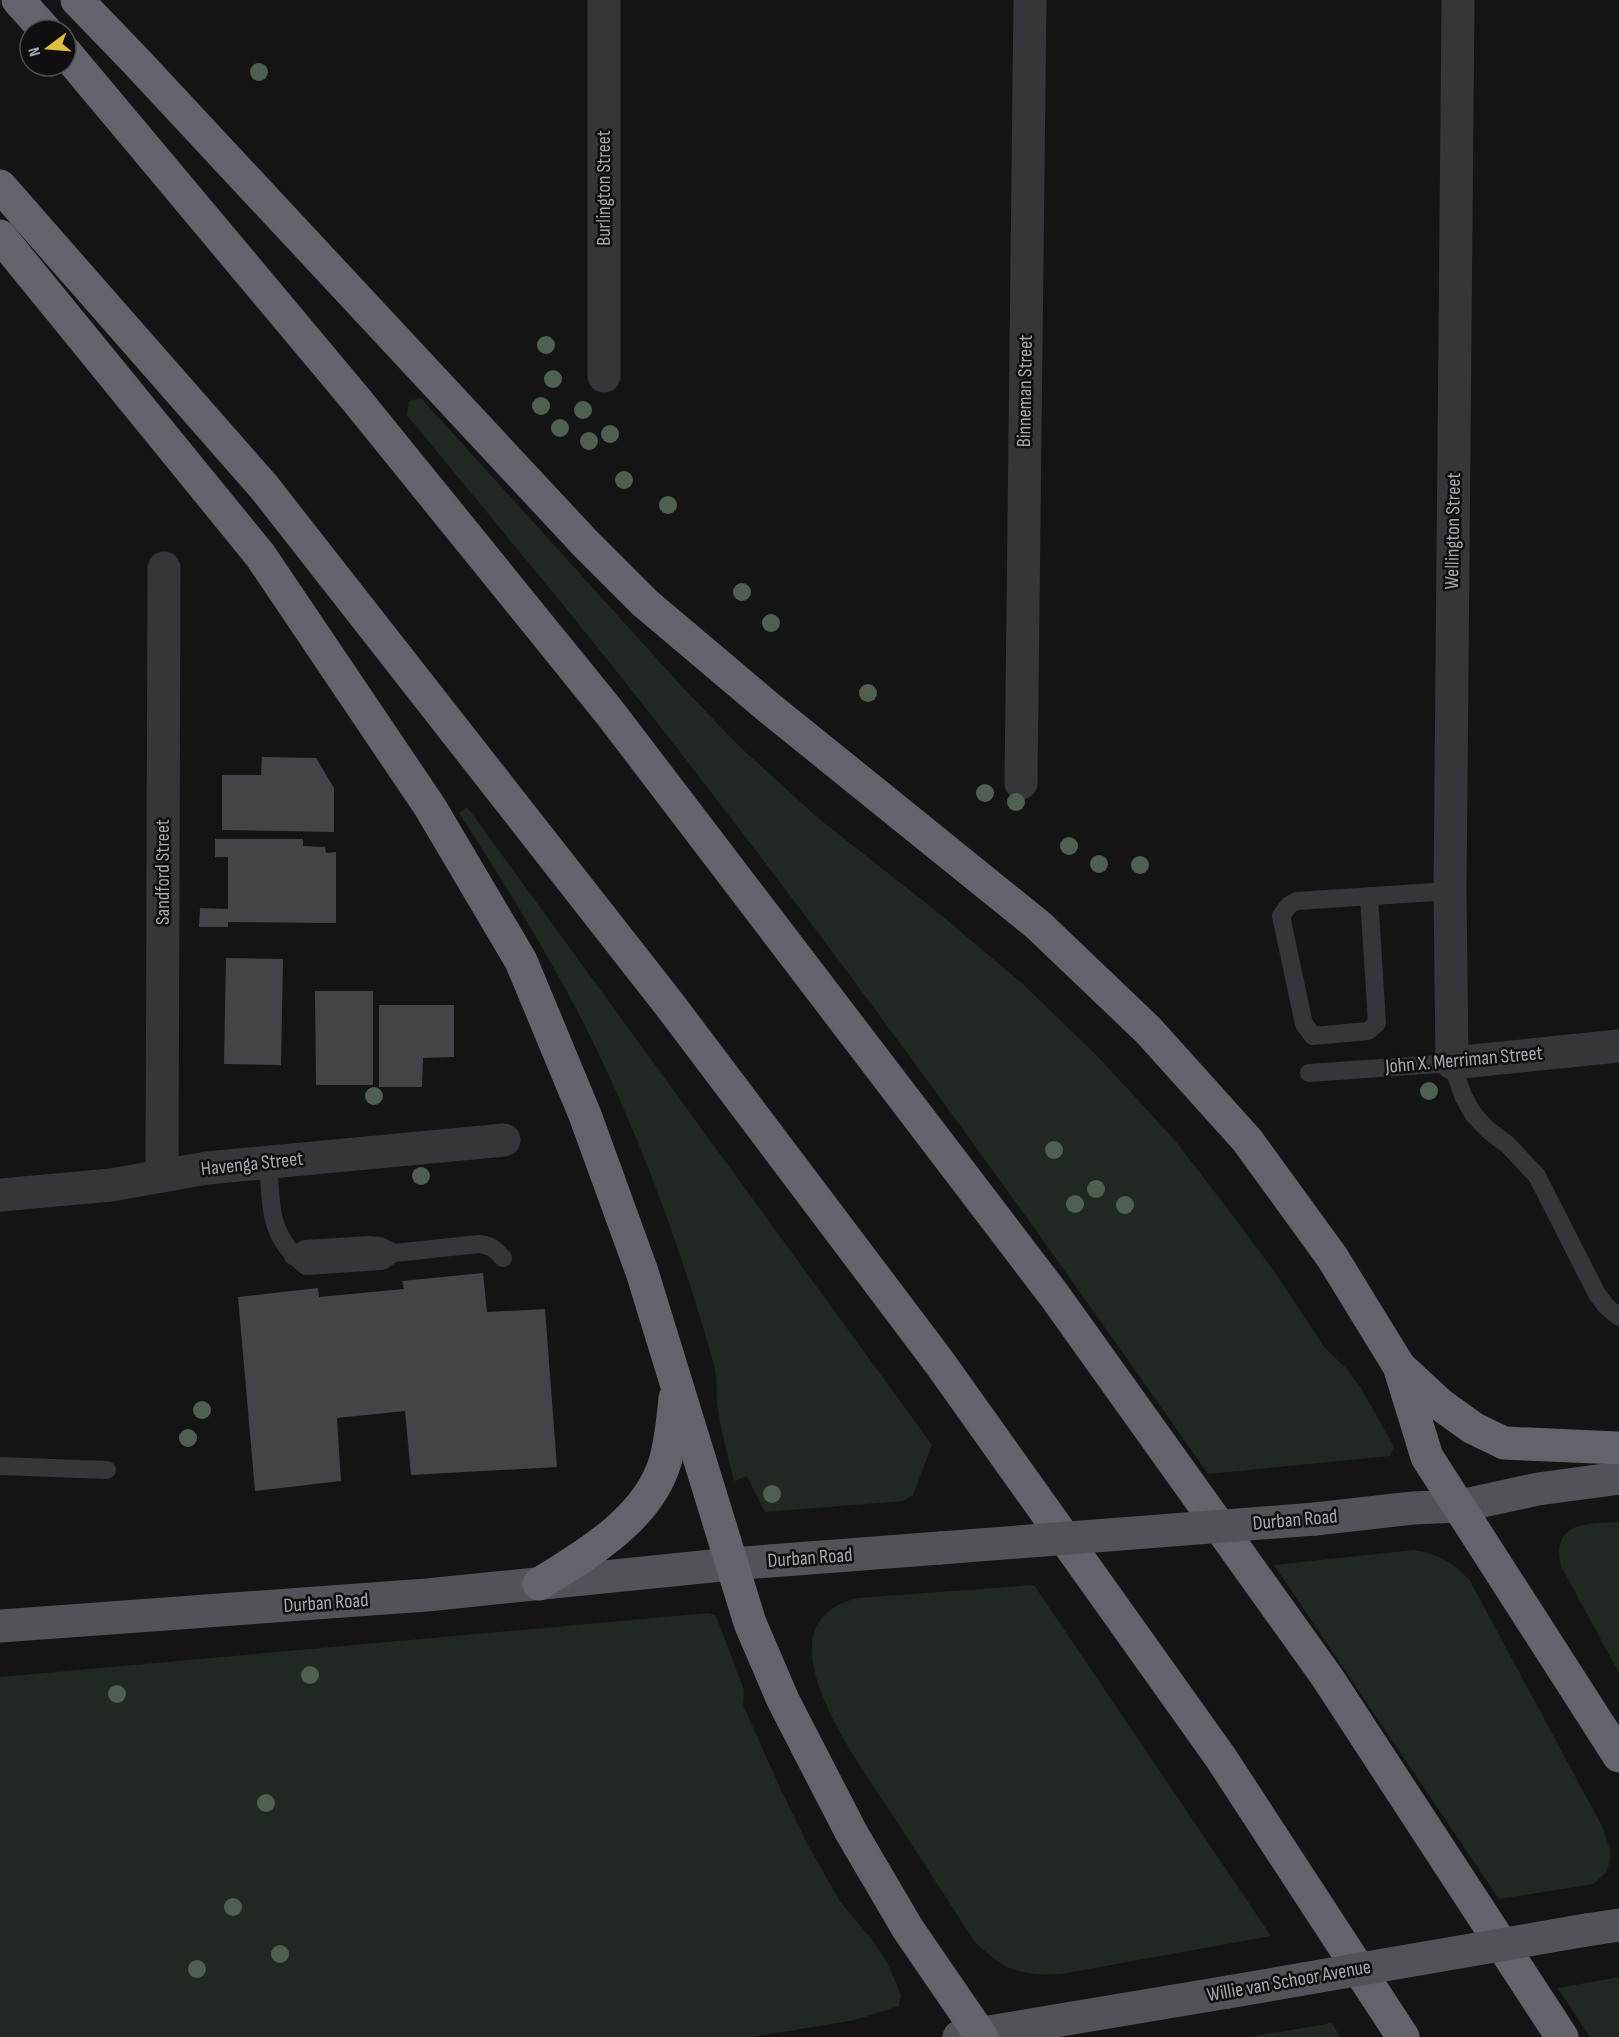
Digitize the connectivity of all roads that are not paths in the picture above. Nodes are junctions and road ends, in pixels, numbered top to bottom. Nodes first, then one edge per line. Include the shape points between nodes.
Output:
1 (18, 0) edge
2 (76, 0) edge
3 (604, 0) edge
4 (1030, 0) edge
5 (1458, 0) edge
6 (34, 18) edge
7 (78, 67) edge
8 (0, 186) edge
9 (0, 236) edge
10 (604, 376) dead end
11 (164, 568) dead end
12 (1021, 783) dead end
13 (1450, 891) junction
14 (1369, 896) junction
15 (1619, 1046) edge
16 (1452, 1063) junction
17 (1309, 1073) dead end
18 (504, 1140) dead end
19 (268, 1162) junction
20 (162, 1176) junction
21 (0, 1195) edge
22 (502, 1258) dead end
23 (1619, 1317) edge
24 (1399, 1366) junction
25 (676, 1382) junction
26 (1619, 1448) edge
27 (0, 1466) edge
28 (106, 1470) dead end
29 (1619, 1478) edge
30 (1460, 1506) junction
31 (731, 1564) junction
32 (539, 1584) junction
33 (0, 1626) edge
34 (1619, 1756) edge
35 (1619, 1926) edge
36 (974, 2036) edge
37 (1403, 2037) edge
38 (1562, 2037) edge

1 - 6 highway
2 - 24 highway via 645,603 1038,925 1148,1030 1247,1140 1332,1257
3 - 10 street, Burlington Street
4 - 12 street, Binneman Street
5 - 13 street, Wellington Street
7 - 38 highway via 354,397 610,713 1047,1286 1327,1677
8 - 37 highway via 264,487 676,1014 939,1362 1221,1758
9 - 25 highway via 260,555 430,807 521,961 585,1115 642,1272
11 - 20 street, Sandford Street
13 - 14 lane
13 - 16 street, Wellington Street
14 - 14 lane via 1377,1023 1368,1031 1313,1036 1304,1024 1281,916 1297,901
15 - 16 street, John X. Merriman Street
16 - 17 lane, John X. Merriman Street
16 - 23 lane via 1474,1115 1537,1176 1597,1294
18 - 19 street, Havenga Street
19 - 20 street, Havenga Street
19 - 22 lane via 279,1238 306,1266 382,1261 394,1253 479,1244 495,1248
20 - 21 street, Havenga Street
24 - 26 highway via 1441,1405 1473,1428 1504,1443
24 - 30 highway via 1427,1457
25 - 31 highway
25 - 32 highway via 671,1438 665,1464 652,1490 638,1510 611,1534 578,1561
27 - 28 lane
29 - 30 main road, Durban Road via 1538,1489
30 - 31 main road, Durban Road, bridge
30 - 34 highway
31 - 32 main road, Durban Road
31 - 36 highway via 750,1623 783,1700 851,1832
32 - 33 main road, Durban Road
35 - 36 main road, Willie van Schoor Avenue, bridge

